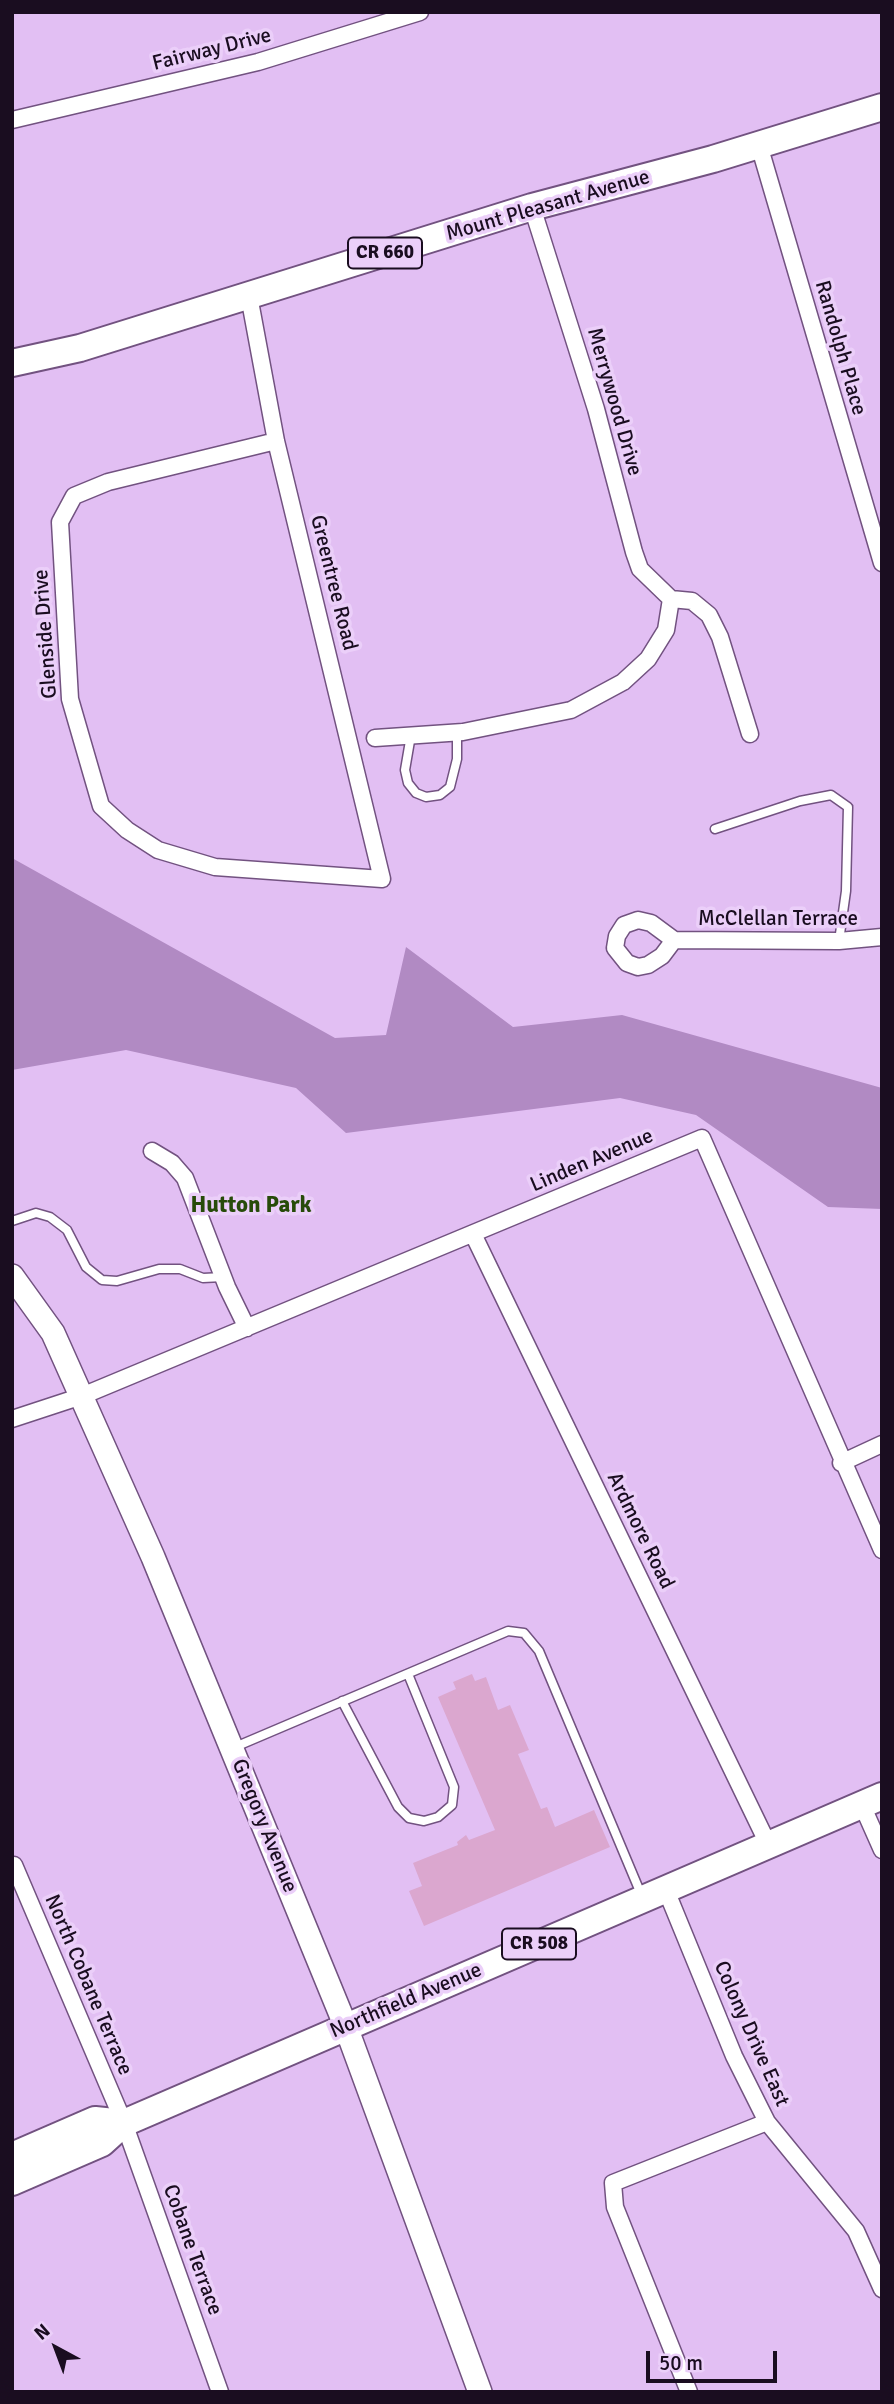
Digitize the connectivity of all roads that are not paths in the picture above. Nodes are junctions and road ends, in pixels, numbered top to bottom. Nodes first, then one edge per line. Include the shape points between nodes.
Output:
1 (420, 12) edge
2 (882, 107) edge
3 (12, 120) edge
4 (759, 145) junction
5 (532, 207) junction
6 (249, 296) junction
7 (12, 363) edge
8 (276, 441) junction
9 (882, 564) edge
10 (671, 598) junction
11 (457, 732) junction
12 (750, 734) dead end
13 (411, 735) junction
14 (374, 738) dead end
15 (715, 829) dead end
16 (382, 879) joint
17 (882, 937) edge
18 (674, 940) dead end
19 (839, 942) junction
20 (152, 1151) dead end
21 (12, 1221) edge
22 (472, 1234) junction
23 (12, 1276) edge
24 (223, 1277) junction
25 (247, 1328) junction
26 (82, 1396) junction
27 (12, 1419) edge
28 (882, 1444) edge
29 (841, 1463) junction
30 (882, 1550) edge
31 (408, 1674) junction
32 (342, 1702) junction
33 (232, 1748) junction
34 (872, 1801) edge
35 (769, 1846) junction
36 (882, 1850) edge
37 (14, 1865) dead end
38 (655, 1894) junction
39 (346, 2027) junction
40 (767, 2122) junction
41 (124, 2123) junction
42 (12, 2157) edge
43 (12, 2182) edge
44 (882, 2289) edge
45 (220, 2392) edge
46 (480, 2392) edge
47 (690, 2392) edge

1 - 3 street, Fairway Drive via 258,62
2 - 4 main road, Mount Pleasant Avenue / CR 660
4 - 5 main road, Mount Pleasant Avenue / CR 660
4 - 9 street, Randolph Place
5 - 6 main road, Mount Pleasant Avenue / CR 660
5 - 10 street, Merrywood Drive via 596,409 640,569
6 - 7 main road, Mount Pleasant Avenue / CR 660 via 80,348
6 - 8 street, Greentree Road
8 - 16 street, Greentree Road
8 - 16 street, Glenside Drive via 108,482 74,496 60,522 70,699 101,806 158,850 215,867
10 - 11 street via 666,630 648,659 623,682 571,710
10 - 12 street, Merrywood Drive via 692,601 709,615
11 - 13 street
11 - 13 lane via 450,787 440,795 426,797 408,783 405,770
13 - 14 street
15 - 19 lane via 831,795 848,807 846,891
17 - 19 street, McClellan Terrace
18 - 19 street, McClellan Terrace
20 - 24 street via 185,1178
21 - 24 lane via 36,1213 50,1217 67,1230 86,1267 102,1280 117,1281 159,1269
22 - 25 street, Linden Avenue
22 - 29 street, Linden Avenue via 702,1138
22 - 35 street, Ardmore Road
23 - 26 main road, Gregory Avenue via 53,1333
24 - 25 street
25 - 26 street, Linden Avenue
26 - 27 street, Linden Avenue
26 - 33 main road, Gregory Avenue
28 - 29 street
29 - 30 street, Linden Avenue
31 - 32 lane
31 - 32 lane via 454,1787 452,1805 438,1817 424,1821 409,1818 398,1807
31 - 38 lane via 508,1632 524,1633 539,1651
32 - 33 lane
33 - 39 main road, Gregory Avenue
34 - 35 main road, Northfield Avenue / CR 508
34 - 36 street
35 - 38 main road, Northfield Avenue / CR 508
37 - 41 street, North Cobane Terrace
38 - 39 main road, Northfield Avenue / CR 508
38 - 40 street, Colony Drive East
39 - 41 main road, Northfield Avenue / CR 508
39 - 46 main road, Gregory Avenue
40 - 44 street, Colony Drive East via 856,2231
40 - 47 street via 613,2183 615,2207
41 - 42 main road, Northfield Avenue / CR 508 via 95,2120
41 - 43 main road, Northfield Avenue / CR 508 via 102,2143
41 - 45 street, Cobane Terrace

